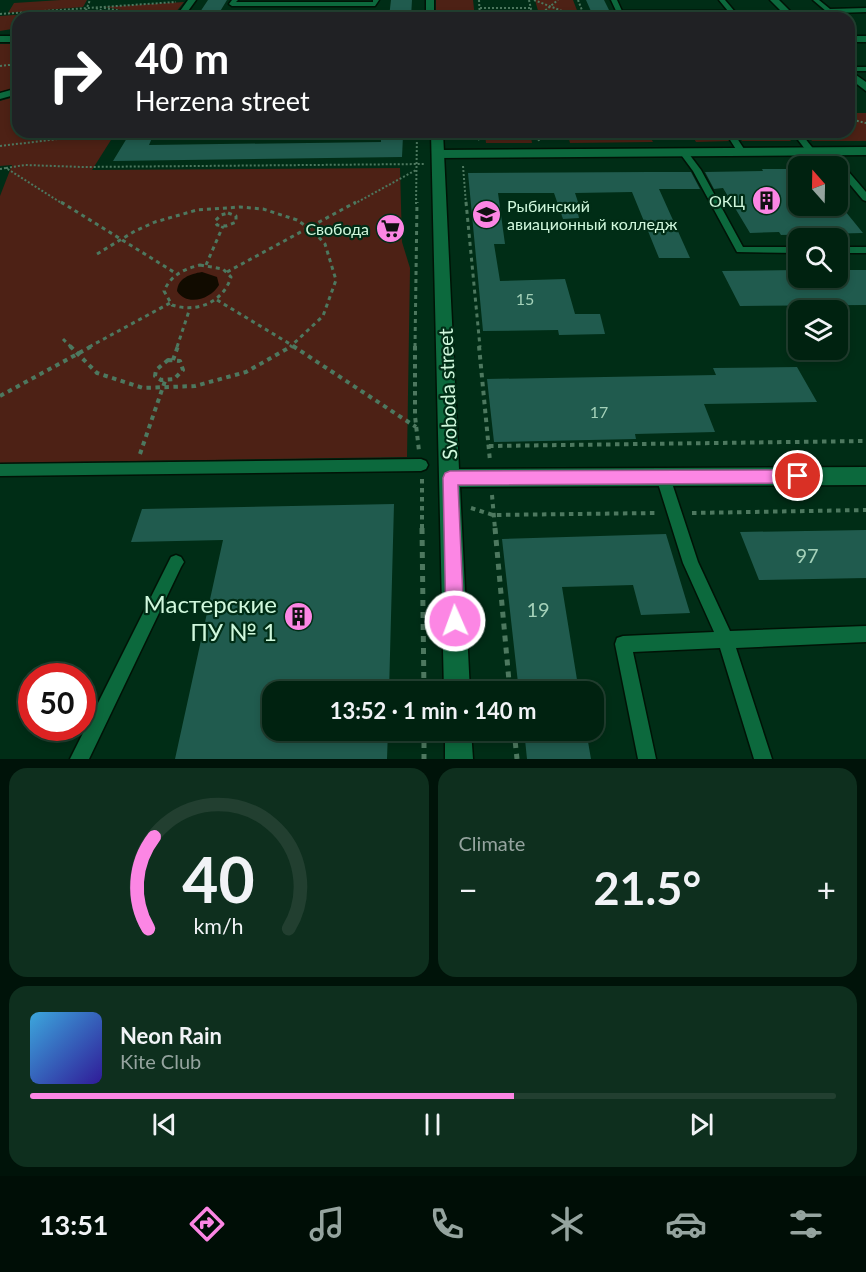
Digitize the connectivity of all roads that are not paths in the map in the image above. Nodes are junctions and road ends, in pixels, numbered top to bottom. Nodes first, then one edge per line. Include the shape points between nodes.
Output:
1 (235, 0) edge
2 (376, 0) edge
3 (722, 0) edge
4 (774, 0) edge
5 (816, 0) edge
6 (843, 5) dead end
7 (849, 10) junction
8 (866, 10) edge
9 (828, 11) joint
10 (732, 12) edge
11 (787, 12) edge
12 (866, 69) edge
13 (856, 79) edge
14 (437, 138) edge
15 (733, 138) edge
16 (801, 138) edge
17 (811, 151) junction
18 (826, 151) junction
19 (866, 151) edge
20 (684, 152) junction
21 (742, 152) junction
22 (438, 154) junction
23 (866, 198) edge
24 (788, 250) edge
25 (848, 250) edge
26 (866, 250) edge
27 (421, 465) road end
28 (0, 470) edge
29 (866, 476) edge
30 (663, 477) junction
31 (450, 478) junction
32 (176, 562) dead end
33 (866, 634) edge
34 (725, 639) junction
35 (457, 681) edge
36 (458, 741) edge
37 (79, 759) edge
38 (459, 759) edge
39 (646, 759) edge
40 (763, 759) edge

1 - 2 lane via 232,4 375,4
3 - 10 lane
4 - 11 main road
5 - 9 lane
6 - 7 lane
7 - 8 lane
7 - 9 lane
12 - 13 lane
14 - 22 main road, Svoboda street
15 - 21 lane
16 - 17 lane
17 - 18 main road
17 - 21 main road
18 - 19 main road
18 - 23 lane
20 - 21 main road
20 - 22 main road
20 - 24 lane via 740,250
22 - 31 main road, Svoboda street
25 - 26 lane
27 - 28 lane
29 - 30 main road
30 - 31 main road
30 - 34 lane via 691,563
31 - 35 main road, Svoboda street
32 - 37 lane
33 - 34 lane
34 - 39 lane via 623,644
34 - 40 lane
36 - 38 main road

